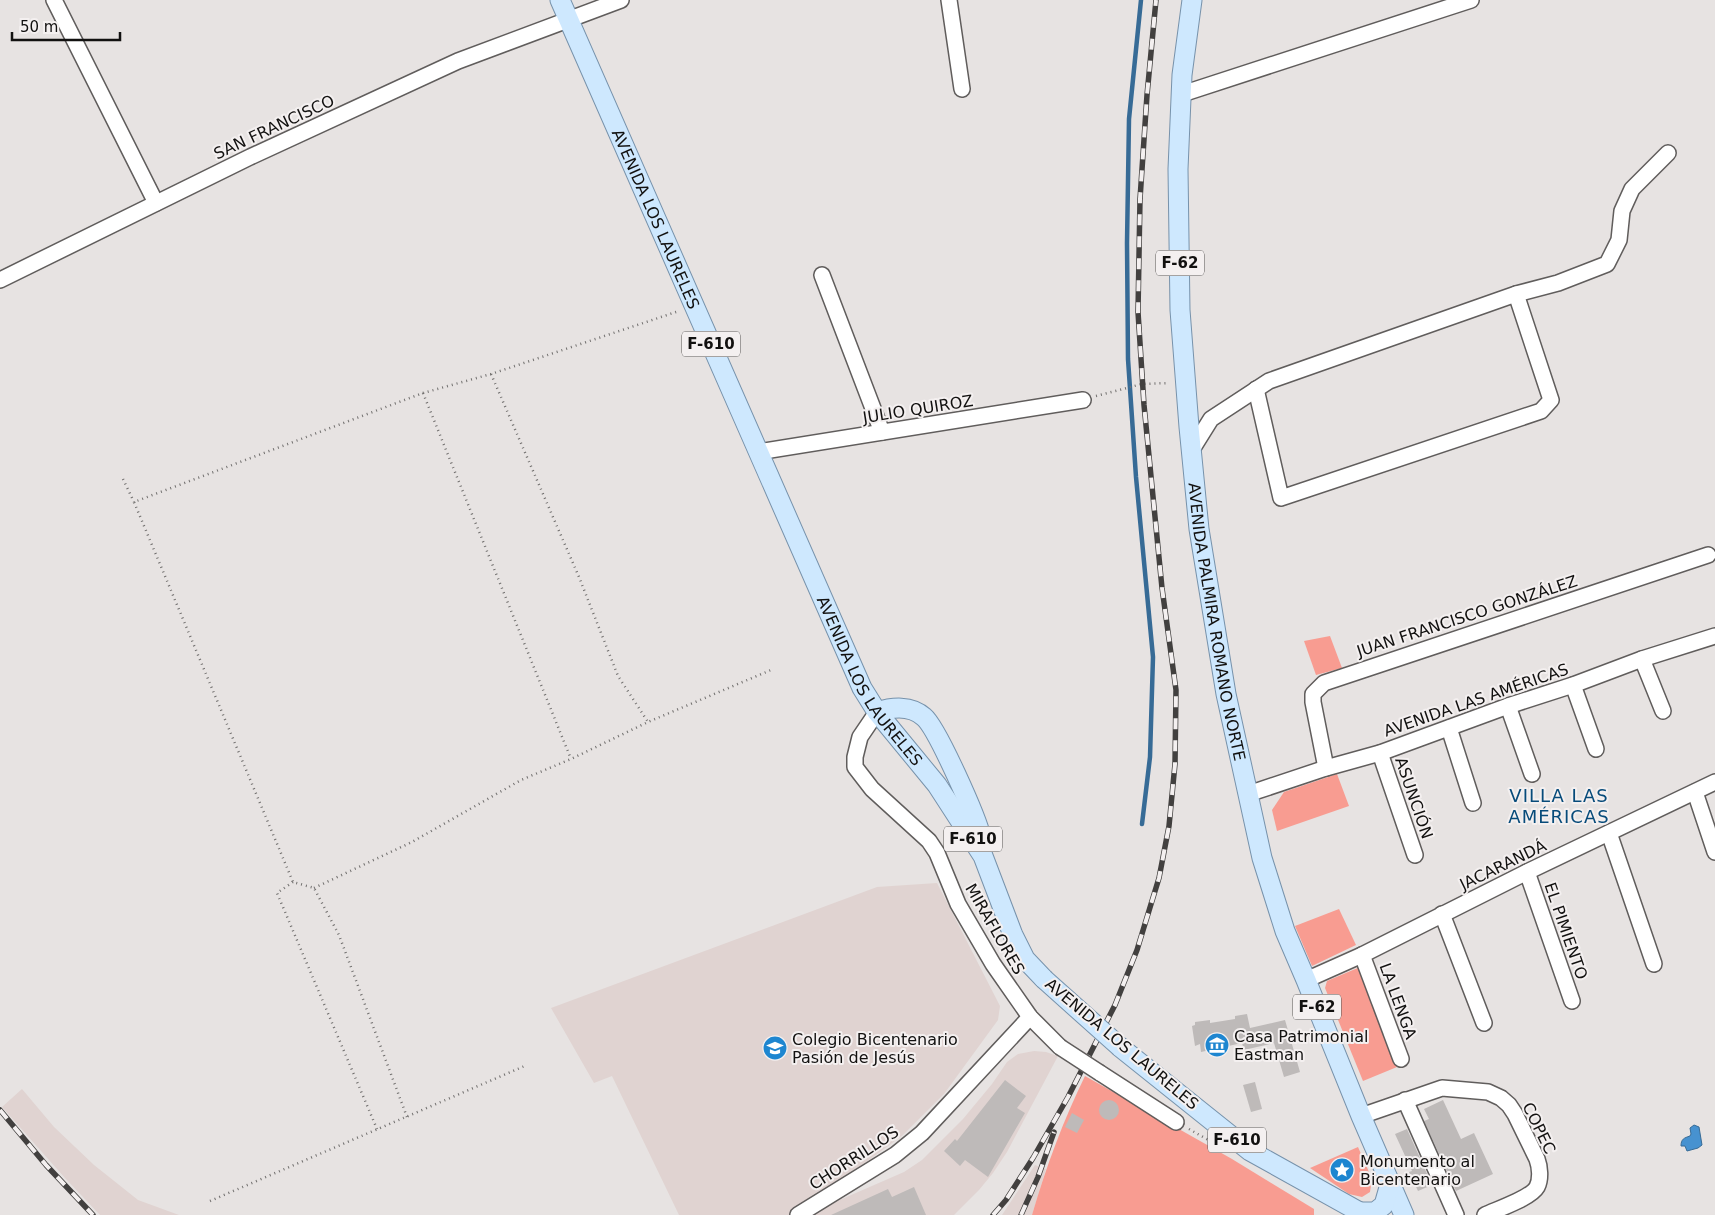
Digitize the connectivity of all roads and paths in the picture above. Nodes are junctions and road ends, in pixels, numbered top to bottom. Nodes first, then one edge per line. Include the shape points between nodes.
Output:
1 (54, 0) edge
2 (560, 0) edge
3 (621, 0) edge
4 (949, 0) edge
5 (1192, 0) edge
6 (1471, 0) edge
7 (568, 19) junction
8 (962, 89) dead end
9 (1182, 94) junction
10 (1668, 153) dead end
11 (156, 203) junction
12 (822, 275) dead end
13 (0, 280) edge
14 (1516, 294) junction
15 (694, 306) junction
16 (491, 374) junction
17 (1186, 382) junction
18 (1256, 389) junction
19 (423, 393) junction
20 (1083, 400) joint
21 (882, 432) junction
22 (1191, 451) junction
23 (758, 452) junction
24 (124, 479) dead end
25 (134, 502) junction
26 (1708, 554) dead end
27 (1714, 638) edge
28 (1642, 658) junction
29 (771, 670) dead end
30 (1573, 685) junction
31 (1508, 706) junction
32 (1663, 711) dead end
33 (877, 712) junction
34 (648, 722) junction
35 (1449, 728) junction
36 (1596, 749) dead end
37 (1380, 753) junction
38 (571, 759) junction
39 (1326, 768) junction
40 (1532, 774) dead end
41 (1715, 782) edge
42 (1695, 792) junction
43 (1248, 794) junction
44 (1473, 802) dead end
45 (1609, 833) junction
46 (1715, 852) edge
47 (1415, 855) dead end
48 (984, 856) junction
49 (1526, 872) junction
50 (294, 882) junction
51 (314, 888) junction
52 (1442, 914) junction
53 (1362, 955) junction
54 (1654, 964) dead end
55 (1306, 980) junction
56 (1572, 1001) dead end
57 (1030, 1017) junction
58 (1484, 1023) dead end
59 (1401, 1059) dead end
60 (527, 1065) dead end
61 (1405, 1100) junction
62 (1361, 1116) junction
63 (407, 1117) junction
64 (1176, 1122) dead end
65 (377, 1129) junction
66 (1390, 1184) junction
67 (210, 1201) dead end
68 (1363, 1214) edge
69 (798, 1215) edge
70 (1404, 1215) edge
71 (1456, 1215) edge
72 (1485, 1215) edge

1 - 11 street
2 - 7 main road, AVENIDA LOS LAURELES / F-610
3 - 7 street, SAN FRANCISCO
4 - 8 street
5 - 9 main road, AVENIDA PALMIRA ROMANO NORTE / F-62
6 - 9 street
7 - 11 street, SAN FRANCISCO via 458,61
7 - 15 main road, AVENIDA LOS LAURELES / F-610
9 - 17 main road, AVENIDA PALMIRA ROMANO NORTE / F-62 via 1178,168 1180,310
10 - 14 street via 1632,189 1622,211 1619,240 1607,264
11 - 13 street, SAN FRANCISCO
12 - 21 street
14 - 18 street via 1269,381
14 - 18 street via 1551,400 1540,411 1281,498
15 - 16 path
15 - 23 main road, AVENIDA LOS LAURELES / F-610
16 - 19 path
16 - 34 path via 618,676
17 - 20 path via 1142,384
17 - 22 main road, AVENIDA PALMIRA ROMANO NORTE / F-62
18 - 22 street via 1211,419
19 - 25 path
19 - 38 path
20 - 21 street, JULIO QUIROZ
21 - 23 street, JULIO QUIROZ
22 - 43 main road, AVENIDA PALMIRA ROMANO NORTE / F-62 via 1199,528 1226,694
23 - 33 main road, AVENIDA LOS LAURELES / F-610 via 862,688
24 - 25 path
25 - 50 path
26 - 39 street, JUAN FRANCISCO GONZÁLEZ via 1324,683 1314,694 1312,702
27 - 28 street, AVENIDA LAS AMÉRICAS
28 - 30 street, AVENIDA LAS AMÉRICAS
28 - 32 street
29 - 34 path
30 - 31 street, AVENIDA LAS AMÉRICAS
30 - 36 street
31 - 35 street, AVENIDA LAS AMÉRICAS
31 - 40 street
33 - 48 main road, AVENIDA LOS LAURELES / F-610 via 937,785
33 - 48 main road via 911,709 925,717 968,803 980,833
33 - 57 street, MIRAFLORES via 860,737 855,768 872,789 929,841 958,904 993,964
34 - 38 path
35 - 37 street, AVENIDA LAS AMÉRICAS
35 - 44 street
37 - 39 street, AVENIDA LAS AMÉRICAS
37 - 47 street, ASUNCIÓN
38 - 51 path via 521,780 412,842
39 - 43 street, AVENIDA LAS AMÉRICAS
41 - 42 street, JACARANDÁ
42 - 45 street, JACARANDÁ
42 - 46 street
43 - 55 main road, AVENIDA PALMIRA ROMANO NORTE / F-62 via 1273,894
45 - 49 street, JACARANDÁ
45 - 54 street
48 - 68 main road, AVENIDA LOS LAURELES / F-610, bridge via 1013,935 1025,959 1044,978 1120,1047 1250,1151
49 - 52 street, JACARANDÁ
49 - 56 street, EL PIMIENTO
50 - 51 path
50 - 65 path via 277,893
51 - 63 path via 340,935
52 - 53 street, JACARANDÁ
52 - 58 street
53 - 55 street, JACARANDÁ
53 - 59 street, LA LENGA
55 - 62 main road, AVENIDA PALMIRA ROMANO NORTE / F-62
57 - 64 street, MIRAFLORES, bridge via 1060,1047
57 - 69 street, CHORRILLOS via 922,1133 894,1156
60 - 63 path
61 - 62 street, COPEC
61 - 71 street
61 - 72 street, COPEC via 1442,1088 1464,1089 1488,1092 1512,1110 1537,1159 1538,1185 1530,1194
62 - 66 main road, AVENIDA PALMIRA ROMANO NORTE / F-62
63 - 65 path
65 - 67 path
66 - 68 main road via 1384,1205 1375,1212
66 - 70 main road, AVENIDA PALMIRA ROMANO NORTE / F-62

